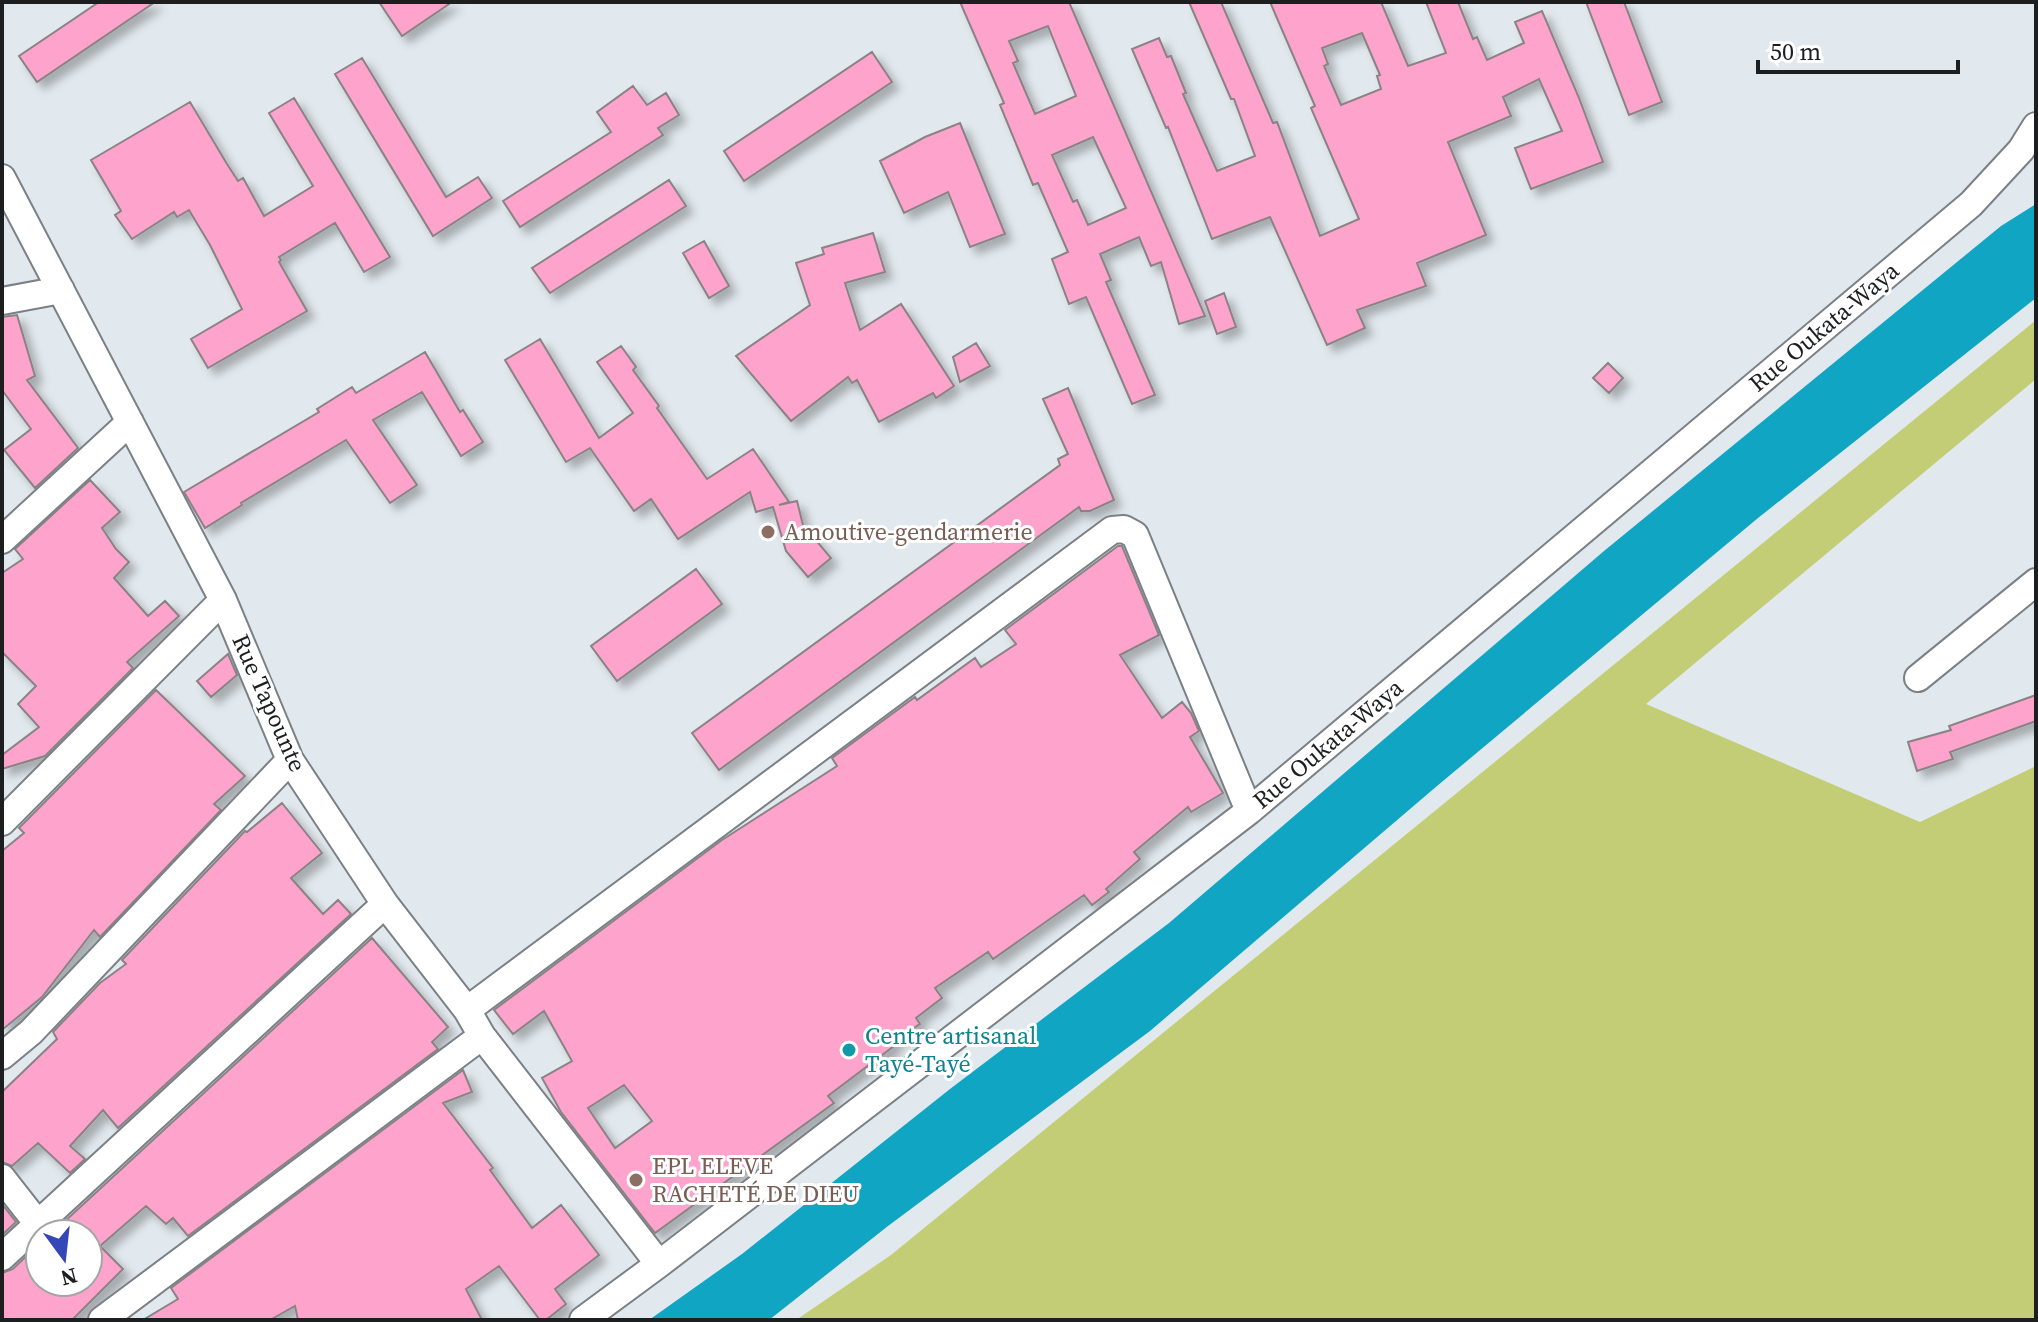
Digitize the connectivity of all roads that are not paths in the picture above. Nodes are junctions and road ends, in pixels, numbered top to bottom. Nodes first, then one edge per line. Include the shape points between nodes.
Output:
1 (2036, 126) edge
2 (2, 178) edge
3 (61, 290) junction
4 (2, 301) edge
5 (130, 422) junction
6 (2, 540) edge
7 (2036, 582) edge
8 (223, 600) junction
9 (1918, 678) dead end
10 (290, 760) junction
11 (1249, 811) junction
12 (2, 822) edge
13 (385, 904) junction
14 (467, 1010) junction
15 (482, 1036) junction
16 (2, 1056) edge
17 (2, 1178) edge
18 (33, 1218) edge
19 (45, 1218) edge
20 (24, 1237) edge
21 (2, 1257) edge
22 (659, 1264) junction
23 (102, 1320) edge
24 (583, 1320) edge

1 - 11 street, Rue Oukata-Waya via 1971,204
2 - 3 street, Rue Tapounte
3 - 4 street
3 - 5 street, Rue Tapounte
5 - 6 street
5 - 8 street, Rue Tapounte
7 - 9 street
8 - 10 street, Rue Tapounte
8 - 12 street
10 - 13 street, Rue Tapounte
10 - 16 street via 31,1032
11 - 14 street via 1135,535 1112,530
11 - 22 street, Rue Oukata-Waya
13 - 14 street, Rue Tapounte
13 - 19 street
14 - 15 street, Rue Tapounte
15 - 22 street, Rue Tapounte
15 - 23 street
17 - 18 street
20 - 21 street
22 - 24 street, Rue Oukata-Waya

